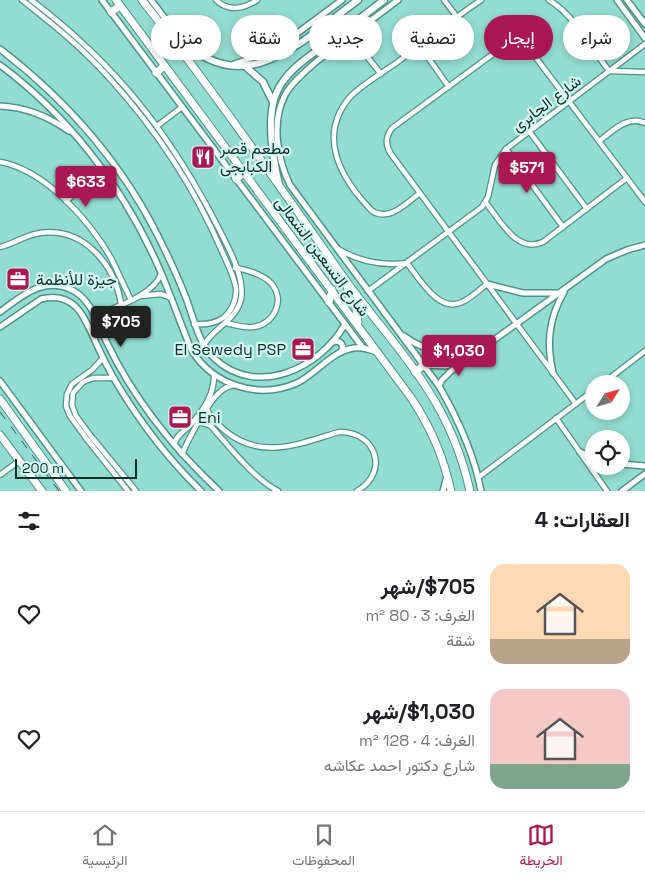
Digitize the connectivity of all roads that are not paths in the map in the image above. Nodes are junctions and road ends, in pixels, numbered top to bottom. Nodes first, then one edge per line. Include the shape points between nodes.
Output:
1 (22, 0) edge
2 (31, 0) edge
3 (102, 0) edge
4 (142, 0) edge
5 (151, 0) edge
6 (216, 0) edge
7 (342, 0) edge
8 (358, 0) edge
9 (384, 0) edge
10 (398, 0) edge
11 (444, 0) edge
12 (481, 0) edge
13 (549, 0) edge
14 (617, 0) edge
15 (627, 0) edge
16 (254, 1) edge
17 (118, 3) edge
18 (111, 12) junction
19 (155, 15) edge
20 (161, 15) edge
21 (377, 15) edge
22 (455, 15) edge
23 (460, 15) edge
24 (53, 21) junction
25 (645, 24) edge
26 (645, 38) edge
27 (645, 44) edge
28 (0, 49) edge
29 (191, 60) edge
30 (211, 60) edge
31 (320, 60) edge
32 (370, 60) edge
33 (400, 60) edge
34 (429, 60) edge
35 (0, 65) edge
36 (232, 65) junction
37 (164, 66) junction
38 (245, 66) junction
39 (609, 72) junction
40 (645, 72) edge
41 (156, 73) junction
42 (381, 74) junction
43 (449, 87) junction
44 (129, 95) junction
45 (569, 101) junction
46 (273, 103) junction
47 (0, 106) edge
48 (182, 107) junction
49 (645, 123) edge
50 (157, 126) junction
51 (529, 131) junction
52 (76, 136) junction
53 (599, 141) junction
54 (506, 149) junction
55 (0, 162) edge
56 (103, 169) junction
57 (244, 173) junction
58 (627, 178) junction
59 (236, 179) junction
60 (128, 184) junction
61 (279, 186) junction
62 (118, 191) junction
63 (420, 193) junction
64 (134, 195) junction
65 (66, 200) junction
66 (125, 201) junction
67 (645, 202) edge
68 (486, 203) junction
69 (306, 207) junction
70 (587, 208) junction
71 (298, 213) junction
72 (563, 227) junction
73 (449, 232) junction
74 (645, 245) edge
75 (0, 247) edge
76 (336, 248) junction
77 (407, 263) junction
78 (236, 268) junction
79 (230, 270) junction
80 (161, 274) junction
81 (346, 281) junction
82 (487, 284) junction
83 (332, 290) junction
84 (368, 290) junction
85 (563, 292) junction
86 (139, 296) junction
87 (171, 298) junction
88 (338, 298) junction
89 (131, 300) junction
90 (329, 302) junction
91 (121, 304) junction
92 (366, 306) junction
93 (0, 312) edge
94 (95, 316) junction
95 (226, 323) junction
96 (194, 324) junction
97 (345, 324) junction
98 (516, 324) junction
99 (0, 327) edge
100 (360, 328) junction
101 (399, 331) junction
102 (202, 342) junction
103 (333, 342) junction
104 (189, 345) junction
105 (363, 348) junction
106 (645, 351) edge
107 (340, 352) junction
108 (378, 352) junction
109 (477, 352) junction
110 (103, 358) junction
111 (468, 358) junction
112 (424, 365) junction
113 (92, 370) junction
114 (415, 372) junction
115 (553, 373) junction
116 (614, 375) edge
117 (214, 376) junction
118 (97, 378) junction
119 (114, 378) junction
120 (0, 381) edge
121 (234, 385) junction
122 (439, 386) junction
123 (585, 397) edge
124 (0, 399) edge
125 (576, 404) junction
126 (207, 408) junction
127 (556, 418) junction
128 (199, 422) junction
129 (0, 435) edge
130 (174, 445) junction
131 (580, 452) junction
132 (167, 454) junction
133 (182, 454) junction
134 (585, 454) edge
135 (19, 461) junction
136 (174, 462) junction
137 (630, 465) edge
138 (645, 466) edge
139 (645, 474) edge
140 (0, 475) edge
141 (447, 476) junction
142 (479, 477) junction
143 (42, 491) edge
144 (66, 491) edge
145 (81, 491) edge
146 (128, 491) edge
147 (135, 491) edge
148 (201, 491) edge
149 (219, 491) edge
150 (278, 491) edge
151 (357, 491) edge
152 (443, 491) edge
153 (450, 491) edge
154 (470, 491) edge
155 (482, 491) edge
156 (607, 491) edge
157 (622, 491) edge

1 - 24 street
2 - 24 street
3 - 18 street
4 - 19 main road, شارع التسعين الشمالى
5 - 20 street
6 - 16 street via 224,7 232,8
7 - 36 street via 280,46
8 - 38 main road via 290,50 262,64
9 - 46 main road via 294,68 280,85
10 - 21 street
11 - 22 street
12 - 23 street
13 - 39 street via 571,19
14 - 26 street
15 - 25 street
17 - 18 main road
17 - 37 main road, شارع التسعين الشمالى
18 - 41 street
24 - 44 street via 99,59
27 - 39 street, شارع الجابرى
28 - 60 street via 65,106
29 - 61 main road, شارع التسعين الشمالى
30 - 36 main road
31 - 69 street via 286,93 280,109 277,138 282,166 290,185
32 - 42 street
33 - 42 street
34 - 43 street
35 - 52 street via 44,102
36 - 38 main road
37 - 41 main road
37 - 57 main road, شارع التسعين الشمالى
38 - 46 main road via 263,82
39 - 40 street
39 - 45 street, شارع الجابرى
41 - 48 street
42 - 63 street via 352,96 341,111 334,144 338,164 367,207 377,214 388,215
43 - 45 street via 504,46 518,44 530,50
43 - 63 street via 392,128 388,136 388,149
44 - 50 street
44 - 79 street via 200,205
45 - 51 street, شارع الجابرى
45 - 53 street
46 - 61 main road via 272,142
47 - 52 street via 21,108
48 - 50 street
48 - 59 street
49 - 53 street via 638,120 625,122
50 - 78 street via 206,202
51 - 54 street, شارع الجابرى
51 - 70 street
52 - 56 street
53 - 58 street
54 - 68 street, شارع الجابرى via 495,165
54 - 72 street
55 - 65 street via 34,176
56 - 62 street
56 - 65 street
57 - 59 main road
57 - 83 main road, شارع التسعين الشمالى
58 - 67 street
58 - 70 street
59 - 90 street
60 - 62 street via 124,190
60 - 64 street
61 - 71 main road, شارع التسعين الشمالى
62 - 66 street
63 - 73 street
64 - 66 street
64 - 96 street via 158,234
65 - 89 street via 104,249
66 - 80 street
68 - 72 street via 515,239 522,243 539,244
68 - 73 street
69 - 71 main road
69 - 76 street
70 - 72 street
71 - 81 main road, شارع التسعين الشمالى
73 - 77 street
73 - 82 street
74 - 85 street via 606,259
75 - 91 street via 44,232 82,242 108,267
76 - 77 street via 370,262
76 - 84 street
77 - 82 street via 435,298 446,304 460,303
77 - 84 street
78 - 79 street
78 - 95 street via 241,281 241,298 235,314
78 - 95 street via 268,281 276,292 277,306 270,320 260,326
79 - 96 street via 236,286 231,309 219,321
80 - 86 street via 154,286
80 - 87 street
81 - 88 main road via 350,299 344,302
81 - 92 main road, شارع التسعين الشمالى
82 - 85 street via 518,292
82 - 98 street
83 - 88 main road, شارع التسعين الشمالى
83 - 90 main road
84 - 101 street
85 - 98 street
85 - 115 street via 549,330
86 - 87 street via 160,294
86 - 89 street
87 - 104 street
88 - 100 main road, شارع التسعين الشمالى
89 - 91 street
90 - 97 street
91 - 94 street
92 - 100 main road via 356,309
92 - 114 main road, شارع التسعين الشمالى
93 - 94 street via 32,289 57,286 80,296
94 - 130 street via 125,375
95 - 102 street
96 - 102 street
97 - 103 street
97 - 105 street
98 - 109 street
98 - 115 street
99 - 110 street via 35,302 47,297 61,298 82,314
100 - 108 main road, شارع التسعين الشمالى
101 - 109 street via 435,351 449,354
101 - 112 street
102 - 103 street via 213,358 229,369 261,378 292,371
102 - 104 street
103 - 107 street via 342,345
104 - 117 street via 198,361
105 - 107 street
105 - 108 street
106 - 116 street
107 - 121 street via 309,376 282,388 255,389
108 - 141 main road, شارع التسعين الشمالى via 424,417 442,454
109 - 111 street
110 - 113 street
110 - 119 street
111 - 112 street via 446,366
111 - 122 street via 446,374
112 - 114 main road
112 - 122 street
113 - 118 street via 98,371
113 - 146 street via 69,389 68,411
114 - 154 main road, شارع التسعين الشمالى via 443,416
115 - 125 street
117 - 121 street
117 - 130 street via 210,399 177,437
118 - 119 street
118 - 147 street via 77,386 72,399 73,411
119 - 132 street
120 - 145 street
121 - 126 street via 220,392
122 - 142 street via 466,439
123 - 125 street
124 - 144 main road
125 - 127 street
126 - 128 street
126 - 151 street via 212,419 230,434 261,447 284,447 339,432 357,434 371,446 376,465 370,480
127 - 131 street
127 - 142 street
128 - 133 street
128 - 150 street via 210,425 257,475
129 - 135 main road
130 - 132 street
130 - 133 street
131 - 134 street
131 - 156 street
132 - 136 street
133 - 136 street
133 - 149 street
135 - 140 street
135 - 143 main road
136 - 148 street
137 - 138 street
139 - 157 street
141 - 152 street
141 - 153 main road, شارع التسعين الشمالى
142 - 155 street

